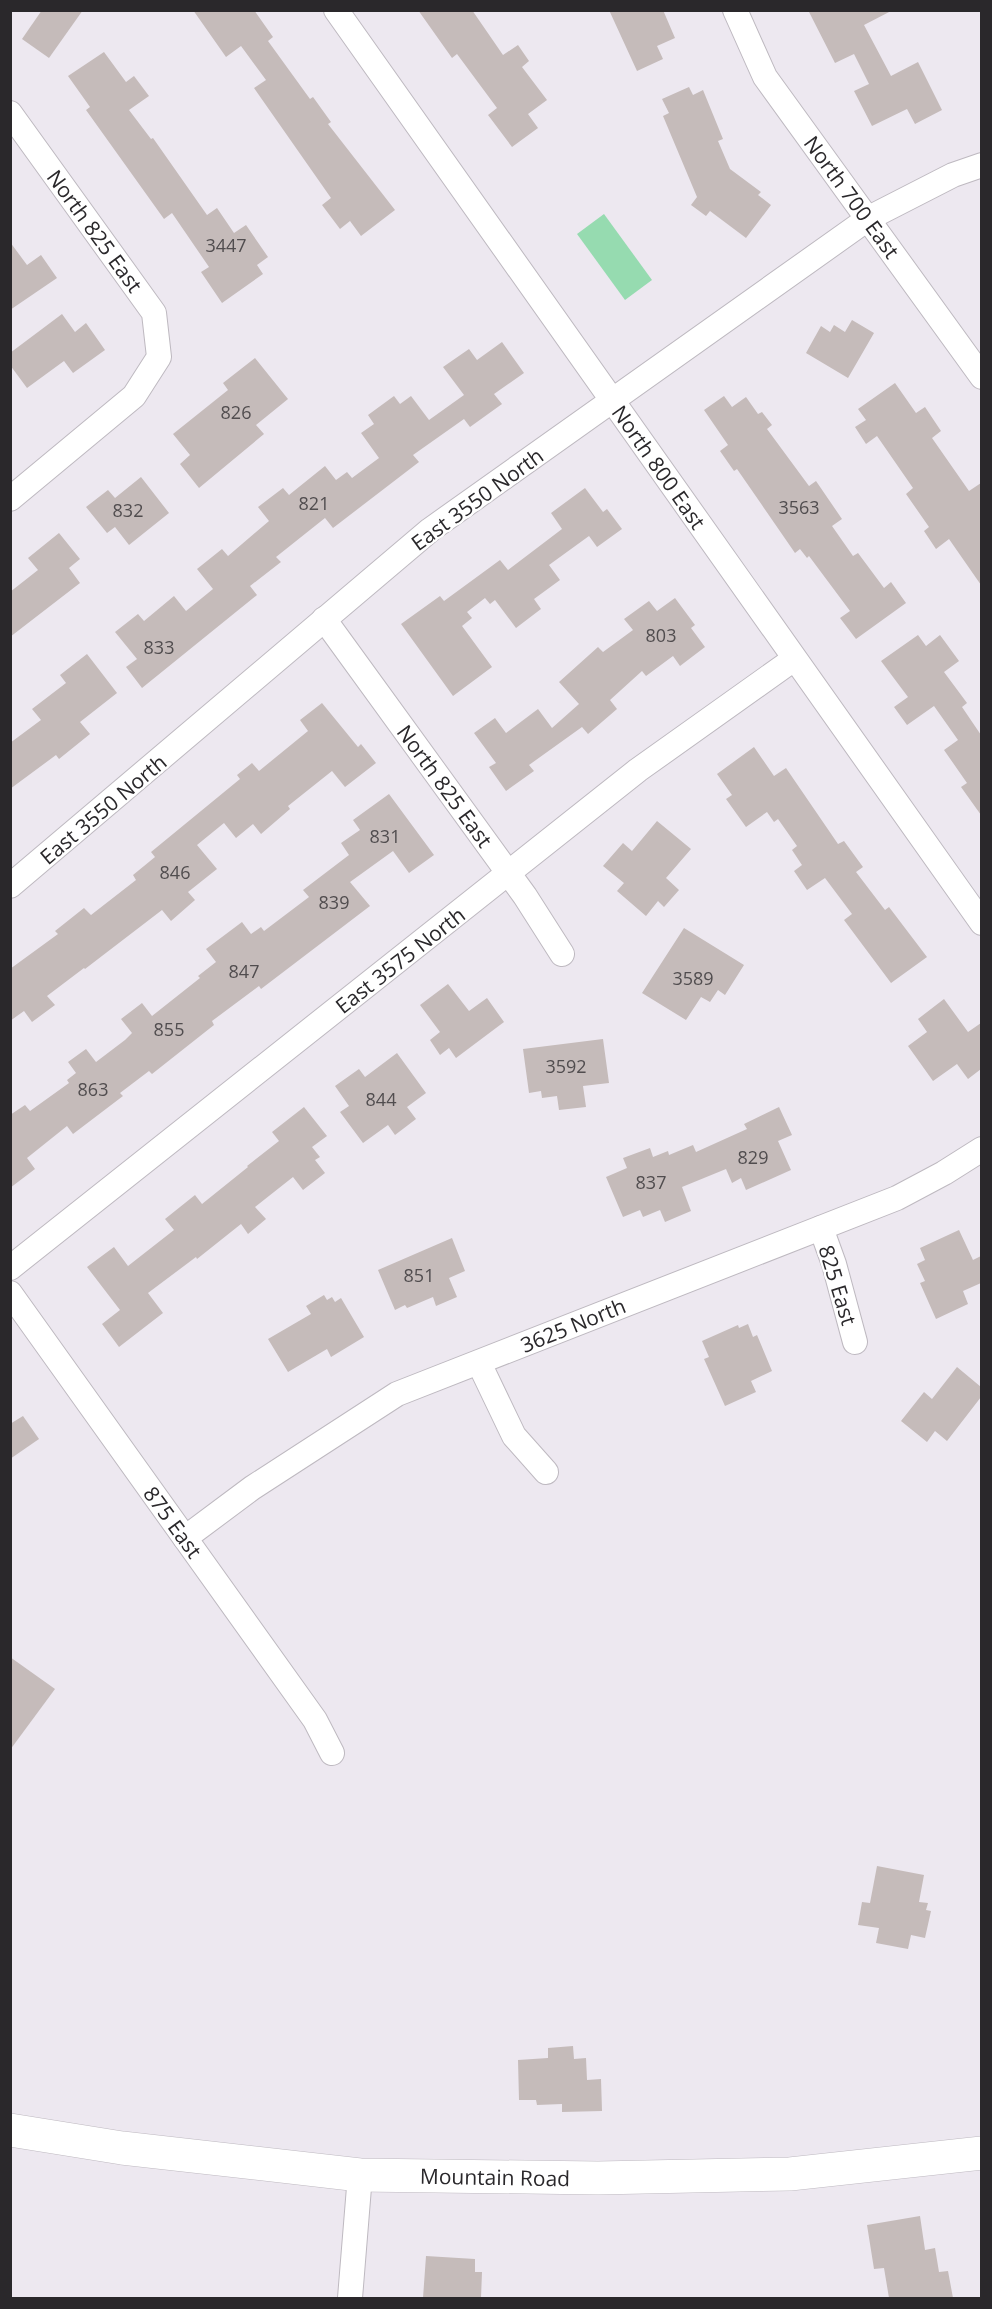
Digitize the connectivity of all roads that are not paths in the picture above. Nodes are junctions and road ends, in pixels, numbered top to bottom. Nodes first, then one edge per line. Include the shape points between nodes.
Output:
1 (336, 10) edge
2 (735, 10) edge
3 (10, 113) edge
4 (981, 165) edge
5 (869, 218) junction
6 (981, 377) edge
7 (612, 401) junction
8 (10, 499) edge
9 (324, 619) junction
10 (794, 658) junction
11 (508, 874) junction
12 (10, 886) edge
13 (981, 923) edge
14 (562, 954) dead end
15 (981, 1149) edge
16 (821, 1228) junction
17 (10, 1268) edge
18 (10, 1293) edge
19 (855, 1342) dead end
20 (479, 1363) junction
21 (546, 1472) dead end
22 (185, 1538) junction
23 (332, 1753) dead end
24 (10, 2130) edge
25 (981, 2153) edge
26 (360, 2175) junction
27 (350, 2298) edge

1 - 7 street, North 800 East
2 - 5 street, North 700 East via 765,77
3 - 8 street, North 825 East via 154,313 159,357 134,396
4 - 5 street, East 3550 North
5 - 6 street, North 700 East
5 - 7 street, East 3550 North
7 - 9 street, East 3550 North via 430,530
7 - 10 street, North 800 East
9 - 11 street, North 825 East
9 - 12 street, East 3550 North
10 - 11 street, East 3575 North via 638,770
10 - 13 street, North 800 East
11 - 14 street, North 825 East
11 - 17 street, East 3575 North
15 - 16 street, 3625 North via 897,1198
16 - 19 street, 825 East
16 - 20 street, 3625 North
18 - 22 street, 875 East
20 - 21 street via 514,1436
20 - 22 street, 3625 North via 396,1394 252,1488
22 - 23 street, 875 East via 315,1720
24 - 26 street, Mountain Road via 122,2148
25 - 26 street, Mountain Road via 790,2174 598,2178
26 - 27 street

